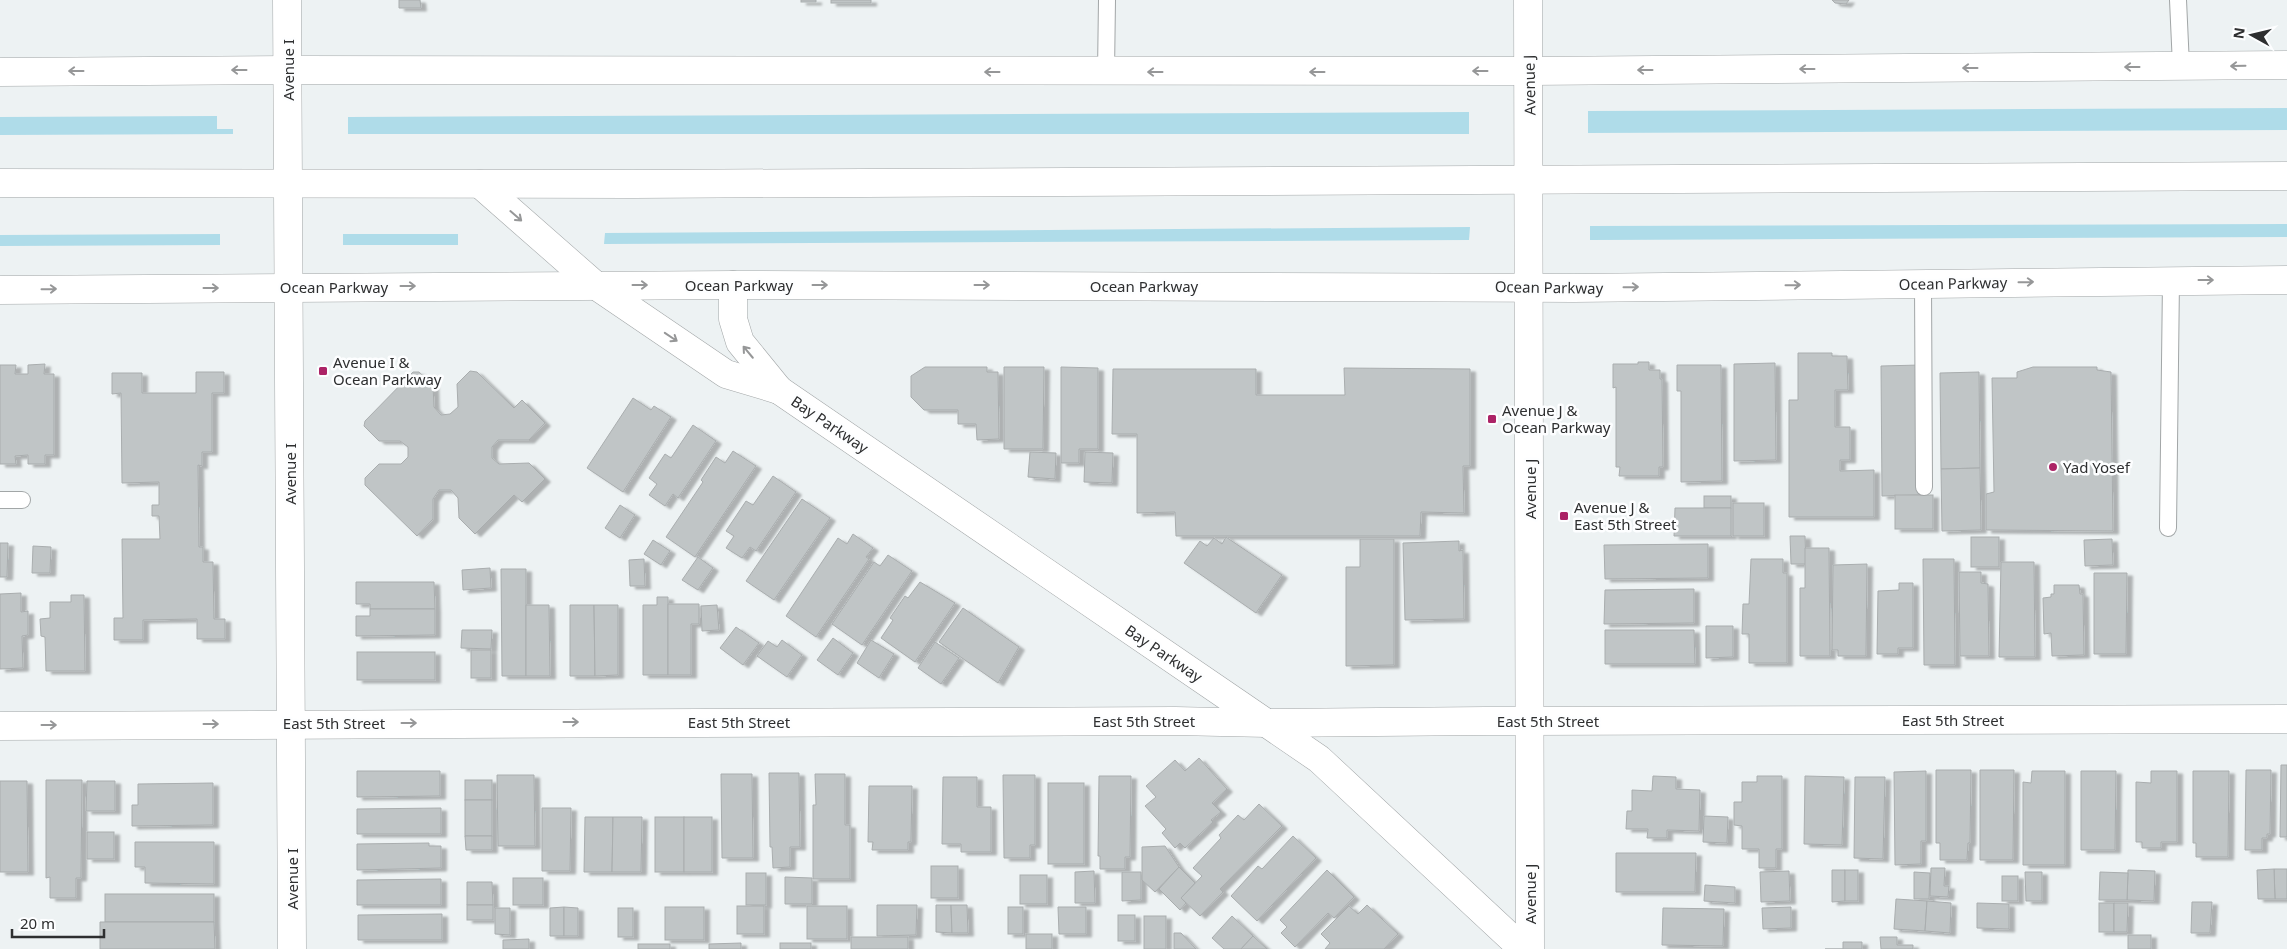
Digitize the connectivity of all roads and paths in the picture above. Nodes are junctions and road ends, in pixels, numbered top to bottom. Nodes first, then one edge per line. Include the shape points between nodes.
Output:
1 (287, 0) edge
2 (1107, 0) edge
3 (1528, 0) edge
4 (2178, 0) edge
5 (2287, 65) edge
6 (2181, 66) junction
7 (288, 70) junction
8 (1529, 71) junction
9 (0, 72) edge
10 (1106, 72) junction
11 (2287, 176) edge
12 (1530, 180) junction
13 (288, 182) junction
14 (0, 183) edge
15 (480, 184) junction
16 (2171, 280) junction
17 (2287, 280) edge
18 (1923, 283) junction
19 (595, 285) junction
20 (733, 285) junction
21 (1530, 286) junction
22 (289, 287) junction
23 (0, 290) edge
24 (779, 390) junction
25 (1924, 487) dead end
26 (0, 500) edge
27 (22, 500) dead end
28 (2168, 528) dead end
29 (2287, 720) edge
30 (1530, 721) junction
31 (291, 723) junction
32 (1267, 724) junction
33 (0, 726) edge
34 (292, 949) edge
35 (1523, 949) edge
36 (1530, 949) edge

1 - 7 street, Avenue I
2 - 10 lane
3 - 8 street, Avenue J
4 - 6 lane
5 -> 6 street
6 -> 8 street
7 -> 9 street
10 -> 7 street
7 - 13 street, Avenue I
8 -> 10 street
8 - 12 street, Avenue J
11 - 12 street
12 - 15 street
12 - 21 street, Avenue J
13 - 14 street
13 - 15 street
13 - 22 street, Avenue I
15 -> 19 street, Bay Parkway
16 -> 17 street, Ocean Parkway
18 -> 16 street, Ocean Parkway
16 - 28 lane
21 -> 18 street, Ocean Parkway
18 - 25 lane
19 -> 20 street, Ocean Parkway
22 -> 19 street, Ocean Parkway
19 -> 24 street, Bay Parkway via 726,374
20 -> 21 street, Ocean Parkway
24 -> 20 street, Bay Parkway via 740,342 733,319
21 - 30 street, Avenue J
23 -> 22 street, Ocean Parkway
22 - 31 street, Avenue I
24 - 32 street, Bay Parkway
26 - 27 lane
29 - 30 street, East 5th Street
30 - 32 street, East 5th Street
30 - 36 street, Avenue J
31 -> 32 street, East 5th Street via 1175,721
33 -> 31 street, East 5th Street
31 - 34 street, Avenue I
32 - 35 street, Bay Parkway via 1319,759

